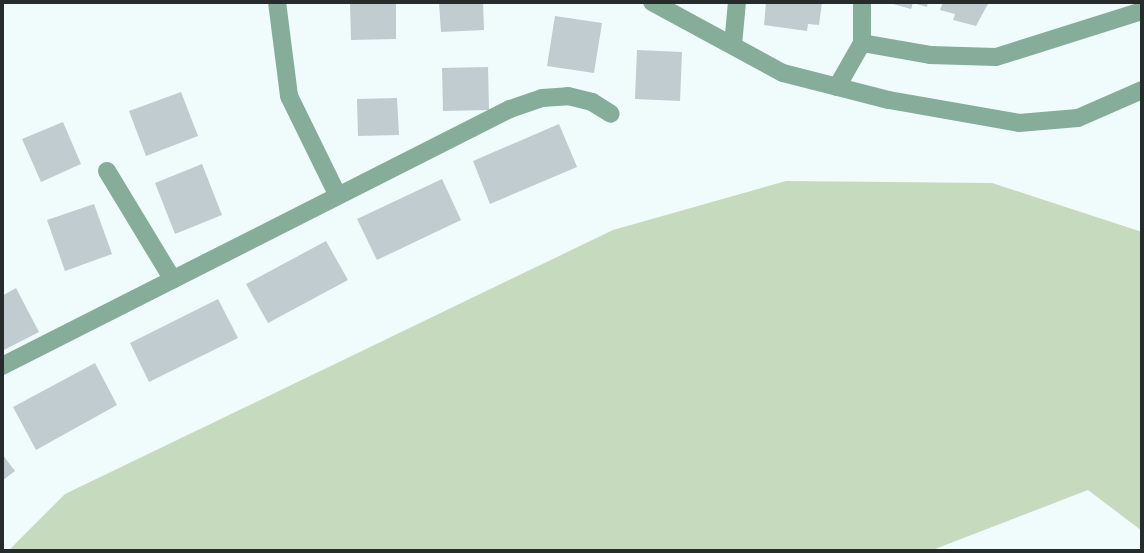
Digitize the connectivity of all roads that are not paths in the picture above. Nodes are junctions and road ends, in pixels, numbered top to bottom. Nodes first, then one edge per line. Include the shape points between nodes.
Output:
1 (277, 2) edge
2 (652, 2) edge
3 (737, 2) edge
4 (862, 2) edge
5 (1142, 11) edge
6 (862, 43) junction
7 (733, 45) junction
8 (837, 87) junction
9 (1142, 90) edge
10 (611, 114) dead end
11 (107, 171) dead end
12 (338, 196) junction
13 (173, 279) junction
14 (2, 366) edge

1 - 12 street via 289,96
2 - 7 street
3 - 7 street
4 - 6 street
5 - 6 street via 996,57 930,55
6 - 8 street
7 - 8 street via 783,73
8 - 9 street via 1019,124 1079,118
10 - 12 street via 592,102 568,96 542,98 510,109
11 - 13 street
12 - 13 street
13 - 14 street

